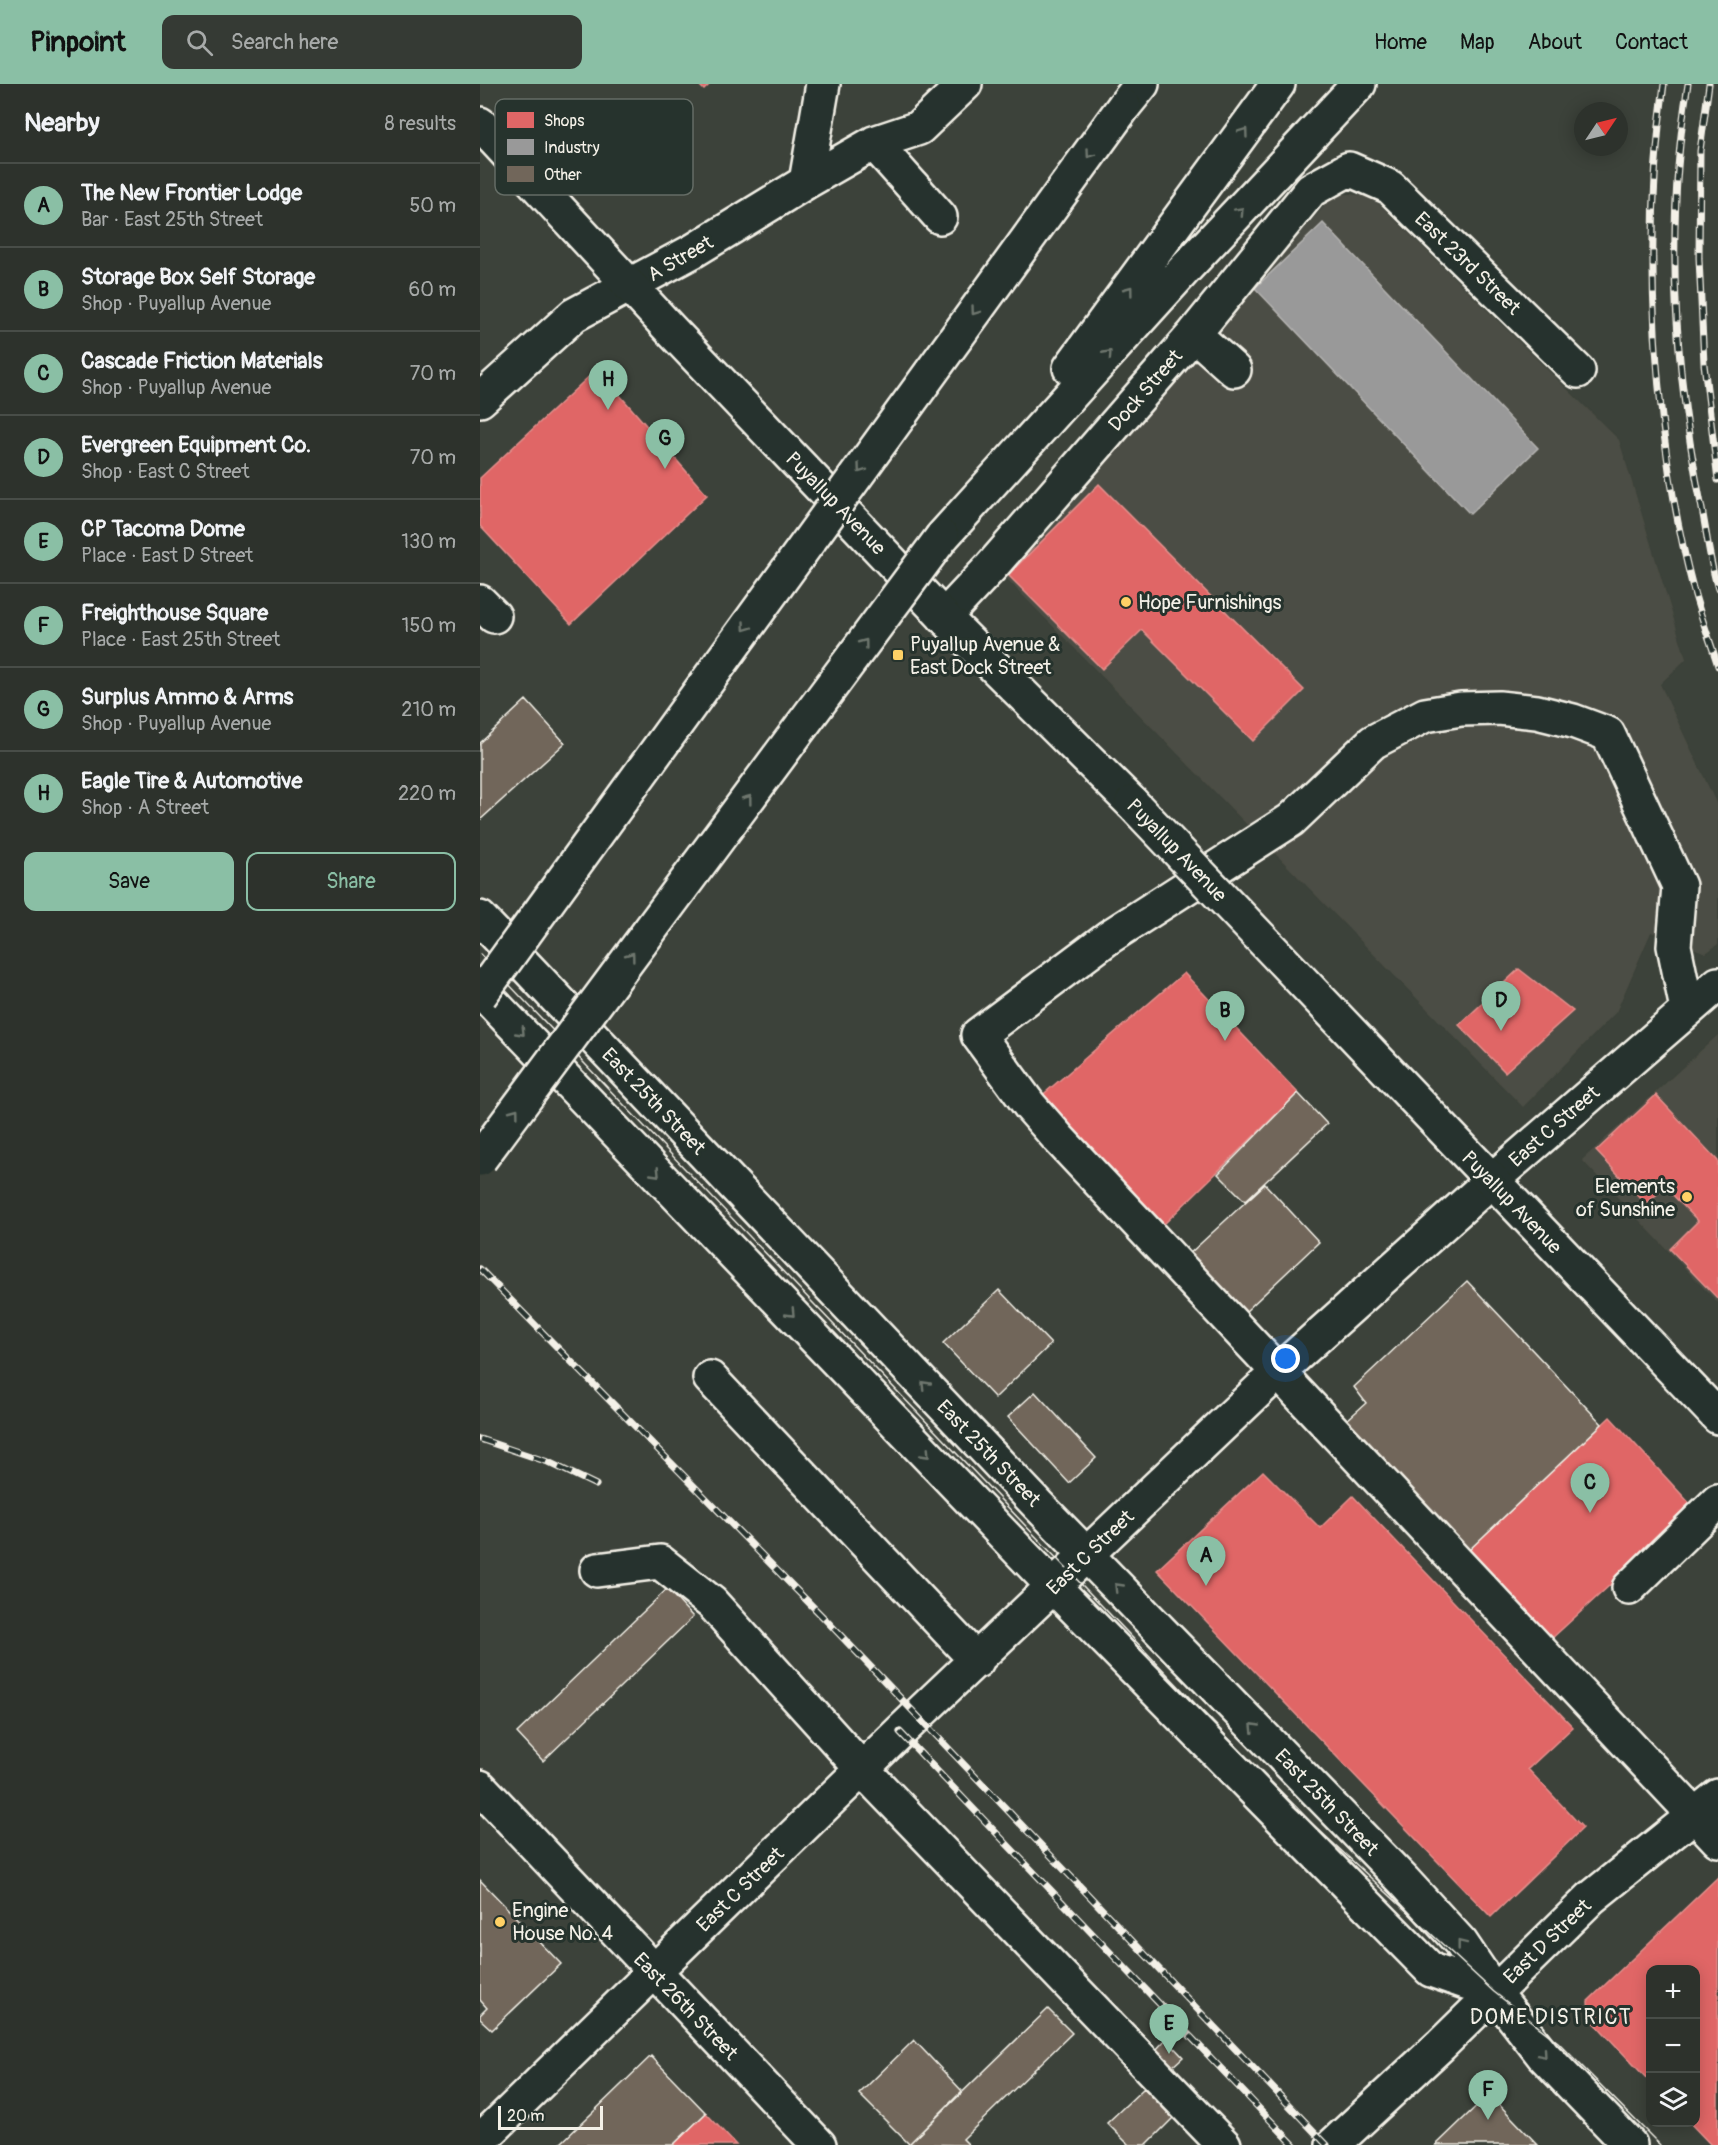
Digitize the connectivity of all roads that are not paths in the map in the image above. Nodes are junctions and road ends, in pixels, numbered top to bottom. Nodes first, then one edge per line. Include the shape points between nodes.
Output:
1 (823, 84) edge
2 (965, 84) edge
3 (1278, 84) edge
4 (1359, 84) edge
5 (1135, 91) edge
6 (480, 124) edge
7 (495, 140) edge
8 (874, 143) junction
9 (1349, 169) joint
10 (806, 182) junction
11 (547, 195) edge
12 (940, 217) dead end
13 (632, 286) junction
14 (1194, 334) junction
15 (1234, 370) dead end
16 (1578, 371) dead end
17 (480, 400) edge
18 (942, 537) junction
19 (944, 617) junction
20 (480, 918) edge
21 (1718, 984) edge
22 (480, 992) edge
23 (1687, 1009) junction
24 (480, 1159) edge
25 (1492, 1180) junction
26 (1278, 1372) junction
27 (710, 1378) dead end
28 (1718, 1417) edge
29 (1718, 1501) edge
30 (1087, 1556) junction
31 (597, 1570) dead end
32 (1054, 1587) junction
33 (1629, 1588) dead end
34 (976, 1661) junction
35 (862, 1769) junction
36 (480, 1787) edge
37 (1707, 1805) edge
38 (1718, 1840) edge
39 (653, 1972) junction
40 (1494, 1992) junction
41 (480, 2140) edge
42 (819, 2145) edge
43 (1224, 2145) edge
44 (1334, 2145) edge
45 (1630, 2145) edge

1 - 10 main road
2 - 8 main road, A Street via 919,128
18 -> 3 main road
18 -> 4 main road
5 -> 22 main road, bridge
6 - 7 main road, Puyallup Avenue
8 - 10 main road, A Street
8 - 12 main road
9 - 14 main road, Dock Street via 1311,190
9 - 16 main road, East 23rd Street via 1390,187
10 - 13 main road, A Street
11 - 13 main road, Puyallup Avenue
13 - 17 main road, A Street via 574,315
13 - 19 main road, Puyallup Avenue
14 - 15 main road
14 - 19 main road, Dock Street
24 -> 18 main road, bridge
19 - 25 main road, Puyallup Avenue, bridge via 1132,803
30 -> 20 main road, East 25th Street
21 - 23 main road, East C Street
22 -> 32 main road
23 - 25 main road, East C Street
23 - 26 main road via 1674,946 1679,886 1608,734 1573,720 1537,712 1461,709 1425,715 1373,742 1292,820 1109,937 978,1035 1051,1131
25 - 26 main road, East C Street
25 - 28 main road, Puyallup Avenue
26 - 30 main road, East C Street
26 - 37 main road
27 - 34 main road
29 - 33 main road
30 - 32 main road, East C Street
40 -> 30 main road, East 25th Street via 1461,1943 1404,1881
31 - 35 main road via 660,1562 712,1603
32 - 34 main road, East C Street
32 - 40 main road via 1431,1970
34 - 35 main road, East C Street
35 - 39 main road, East C Street
35 - 43 main road
36 - 39 main road, East 26th Street
37 - 38 main road
37 - 40 main road, East D Street via 1591,1898
39 - 41 main road, East C Street
39 - 42 main road, East 26th Street
40 - 44 main road, East D Street
40 -> 45 main road, East 25th Street via 1543,2055

